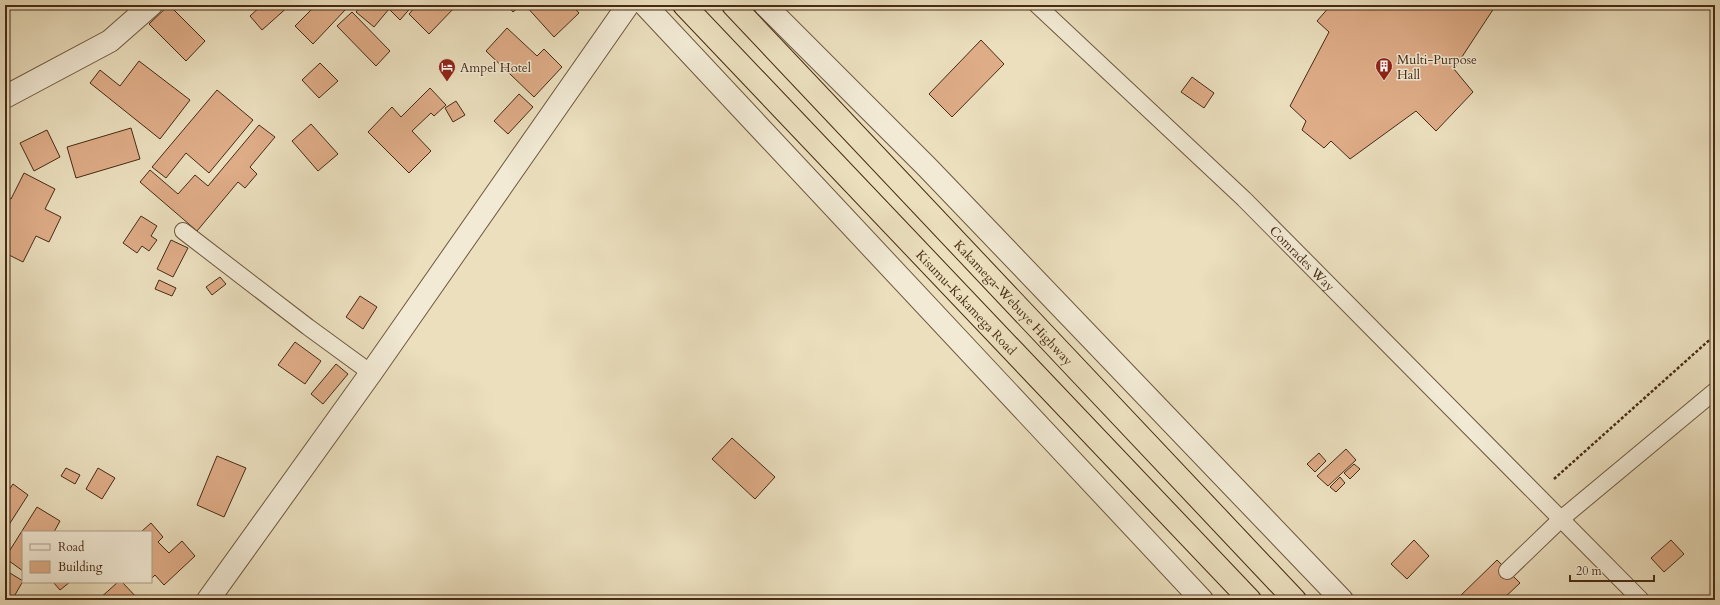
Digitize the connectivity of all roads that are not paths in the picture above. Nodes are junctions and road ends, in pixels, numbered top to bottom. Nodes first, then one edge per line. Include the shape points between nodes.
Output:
1 (151, 5) edge
2 (628, 5) edge
3 (645, 5) edge
4 (684, 5) edge
5 (733, 5) edge
6 (766, 5) edge
7 (1037, 5) edge
8 (5, 98) edge
9 (183, 231) dead end
10 (371, 373) junction
11 (1715, 391) edge
12 (1561, 519) junction
13 (1507, 571) dead end
14 (208, 600) edge
15 (1202, 600) edge
16 (1250, 600) edge
17 (1295, 600) edge
18 (1342, 600) edge
19 (1641, 600) edge

1 - 8 street via 110,41
2 - 10 street
3 - 15 street
4 - 16 highway, Kisumu-Kakamega Road
5 - 17 highway, Kakamega-Webuye Highway
6 - 18 street via 949,190
7 - 12 lane, Comrades Way via 1244,199
9 - 10 lane
10 - 14 street
11 - 12 lane
12 - 13 lane
12 - 19 lane, Comrades Way

